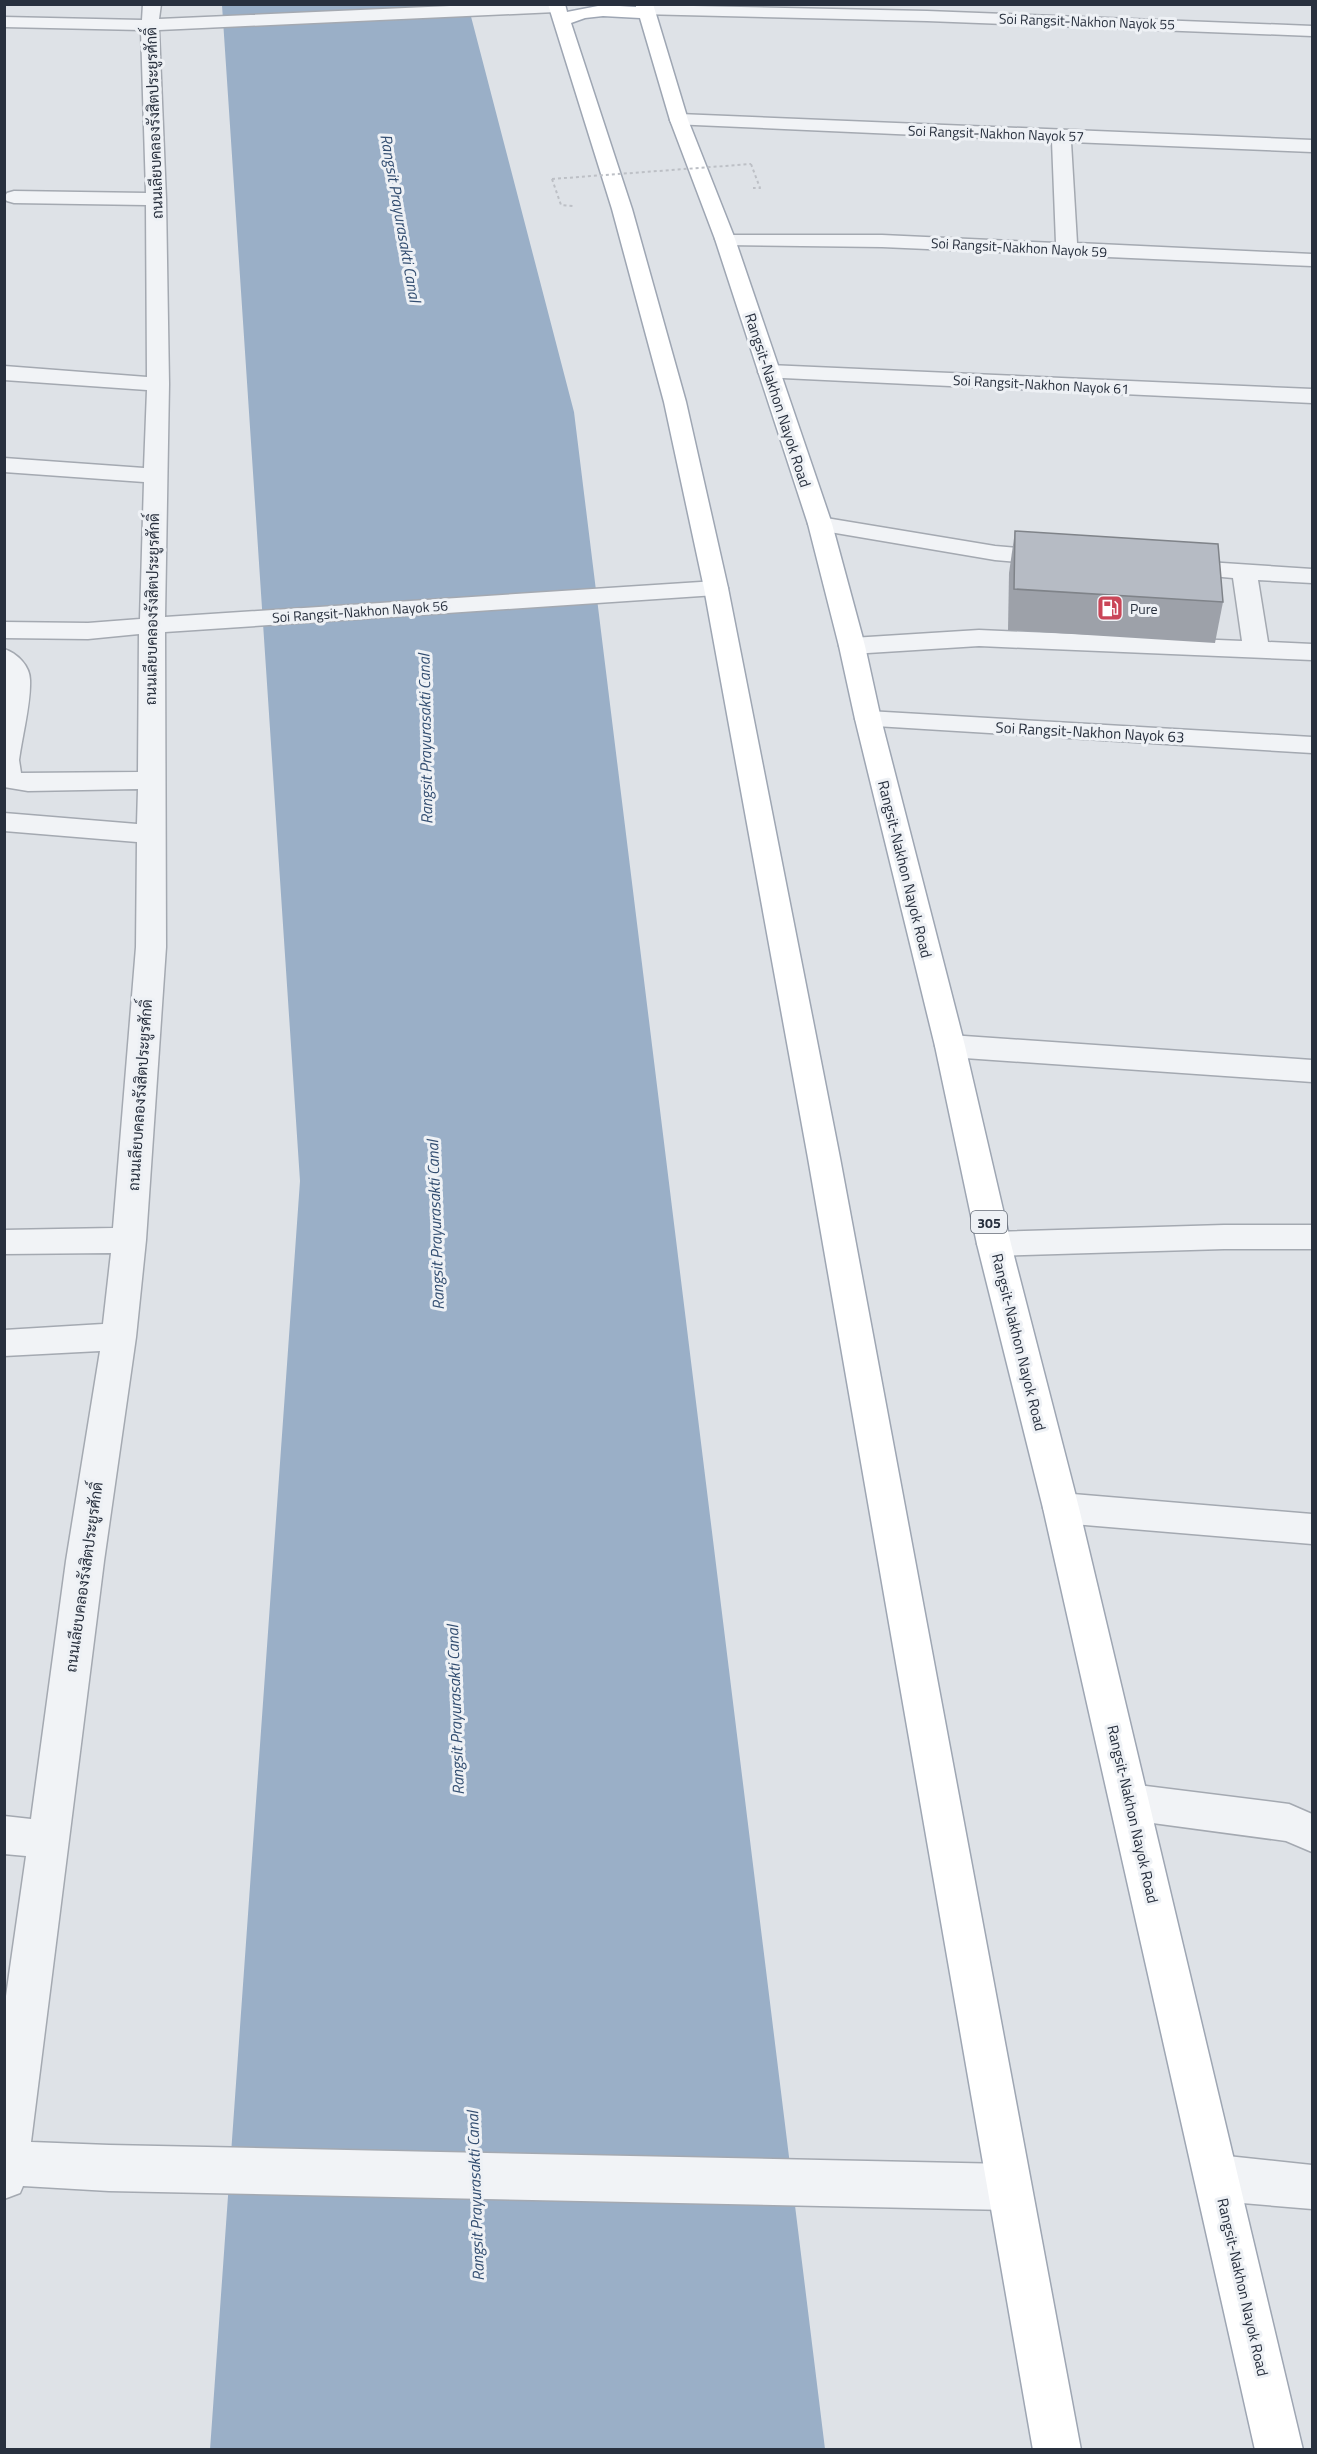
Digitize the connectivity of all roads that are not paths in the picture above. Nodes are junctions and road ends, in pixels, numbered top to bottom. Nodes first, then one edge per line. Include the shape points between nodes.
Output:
1 (1138, 7) dead end
2 (646, 10) edge
3 (558, 11) edge
4 (159, 18) edge
5 (4, 21) edge
6 (1149, 23) junction
7 (1312, 31) edge
8 (679, 120) junction
9 (1061, 135) junction
10 (1312, 146) edge
11 (14, 197) dead end
12 (156, 199) junction
13 (725, 239) junction
14 (1067, 249) junction
15 (1312, 260) edge
16 (769, 372) junction
17 (4, 373) edge
18 (158, 384) junction
19 (1312, 396) edge
20 (4, 465) edge
21 (154, 476) junction
22 (820, 524) junction
23 (1078, 560) edge
24 (1149, 565) edge
25 (1244, 572) junction
26 (1312, 576) edge
27 (716, 588) junction
28 (166, 625) junction
29 (4, 630) edge
30 (852, 646) junction
31 (1256, 649) junction
32 (1312, 651) edge
33 (4, 657) edge
34 (868, 719) junction
35 (1312, 745) edge
36 (150, 780) junction
37 (4, 822) edge
38 (150, 834) junction
39 (950, 1046) junction
40 (1312, 1071) edge
41 (1312, 1237) edge
42 (129, 1240) junction
43 (4, 1242) edge
44 (994, 1244) junction
45 (119, 1337) junction
46 (4, 1343) edge
47 (1061, 1508) junction
48 (1312, 1529) edge
49 (1131, 1802) junction
50 (1312, 1833) edge
51 (4, 1835) edge
52 (50, 1840) junction
53 (6, 2170) edge
54 (1218, 2178) junction
55 (1008, 2187) junction
56 (1312, 2187) edge
57 (1057, 2450) edge
58 (1280, 2450) edge

1 - 6 street via 1146,9
2 - 3 main road via 575,14
2 - 6 street, Soi Rangsit-Nakhon Nayok 55
2 - 8 main road, Rangsit-Nakhon Nayok Road / 305
3 - 4 street via 491,9
3 - 27 main road via 622,209 675,402
4 - 5 street
4 - 12 street, ถนนเลียบคลองรังสิตประยูรศักดิ์
6 - 7 street, Soi Rangsit-Nakhon Nayok 55
8 - 9 street, Soi Rangsit-Nakhon Nayok 57
8 - 13 main road, Rangsit-Nakhon Nayok Road / 305
9 - 10 street, Soi Rangsit-Nakhon Nayok 57
9 - 14 street
11 - 12 street
12 - 18 street, ถนนเลียบคลองรังสิตประยูรศักดิ์
13 - 14 street, Soi Rangsit-Nakhon Nayok 59
13 - 16 main road, Rangsit-Nakhon Nayok Road / 305
14 - 15 street, Soi Rangsit-Nakhon Nayok 59
16 - 19 street, Soi Rangsit-Nakhon Nayok 61
16 - 22 main road, Rangsit-Nakhon Nayok Road / 305
17 - 18 street
18 - 21 street, ถนนเลียบคลองรังสิตประยูรศักดิ์
20 - 21 street
21 - 28 street, ถนนเลียบคลองรังสิตประยูรศักดิ์
22 - 23 street via 996,553
22 - 30 main road, Rangsit-Nakhon Nayok Road / 305
24 - 25 street
25 - 26 street
25 - 31 street
27 - 28 street, Soi Rangsit-Nakhon Nayok 56
27 - 55 main road via 822,1146
28 - 29 street, Soi Rangsit-Nakhon Nayok 56 via 88,631
28 - 36 street, ถนนเลียบคลองรังสิตประยูรศักดิ์
30 - 31 street via 979,638
30 - 34 main road, Rangsit-Nakhon Nayok Road / 305
31 - 32 street
33 - 36 street via 15,670 17,680 5,760 11,780
34 - 35 street, Soi Rangsit-Nakhon Nayok 63
34 - 39 main road, Rangsit-Nakhon Nayok Road / 305
36 - 38 street, ถนนเลียบคลองรังสิตประยูรศักดิ์
37 - 38 street
38 - 42 street, ถนนเลียบคลองรังสิตประยูรศักดิ์ via 151,947
39 - 40 street
39 - 44 main road, Rangsit-Nakhon Nayok Road / 305
41 - 44 street
42 - 43 street
42 - 45 street, ถนนเลียบคลองรังสิตประยูรศักดิ์
44 - 47 main road, Rangsit-Nakhon Nayok Road / 305
45 - 46 street
45 - 52 street, ถนนเลียบคลองรังสิตประยูรศักดิ์ via 85,1562
47 - 48 street
47 - 49 main road, Rangsit-Nakhon Nayok Road / 305
49 - 50 street via 1288,1823
49 - 54 main road, Rangsit-Nakhon Nayok Road / 305
51 - 52 street
52 - 53 street, ถนนเลียบคลองรังสิตประยูรศักดิ์
53 - 55 street via 109,2168
54 - 56 street
54 - 58 main road, Rangsit-Nakhon Nayok Road / 305
55 - 57 main road

